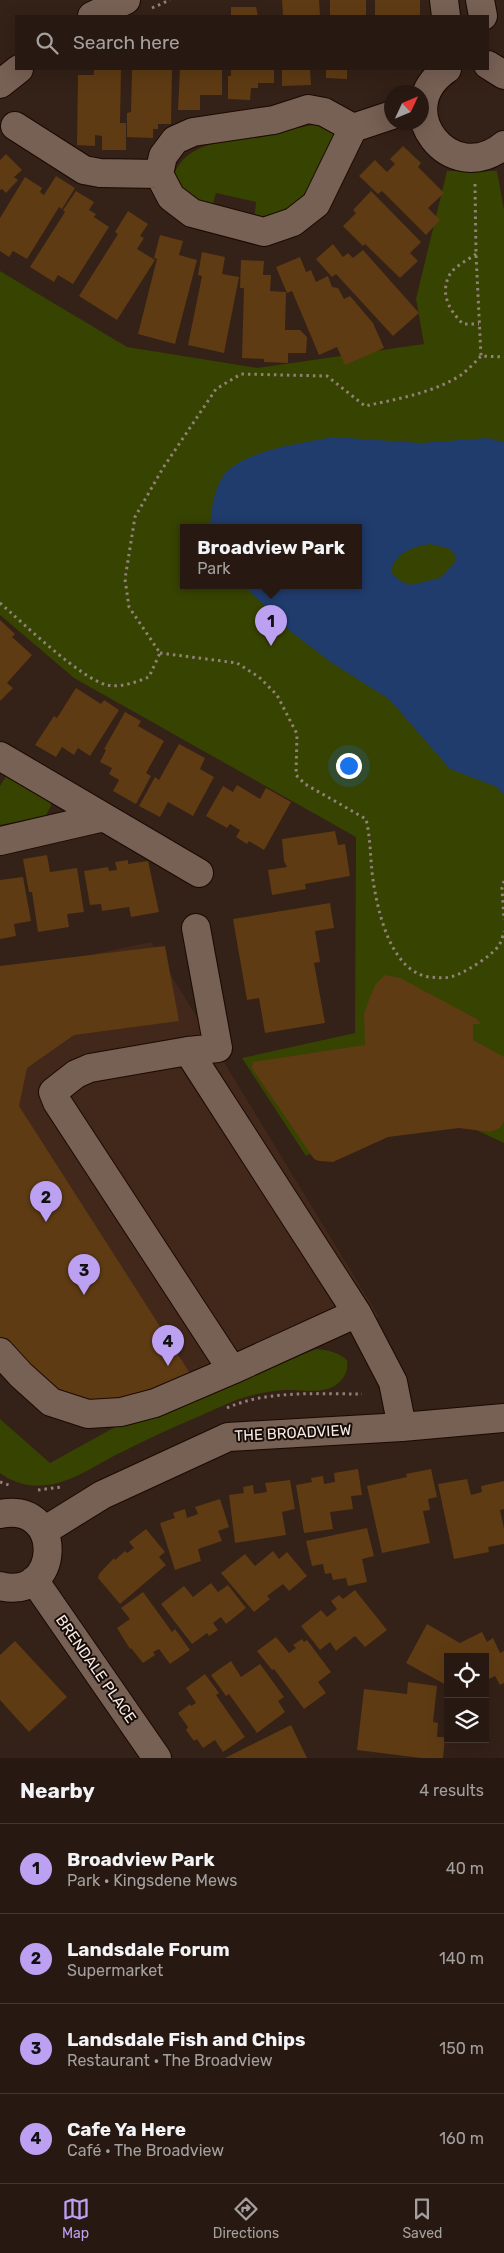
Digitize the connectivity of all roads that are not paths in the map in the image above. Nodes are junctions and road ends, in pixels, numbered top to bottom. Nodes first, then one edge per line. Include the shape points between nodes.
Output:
1 (126, 0) edge
2 (444, 0) edge
3 (480, 0) edge
4 (94, 15) edge
5 (446, 15) edge
6 (483, 15) edge
7 (17, 70) edge
8 (445, 70) edge
9 (0, 84) edge
10 (429, 85) edge
11 (384, 118) edge
12 (14, 126) dead end
13 (353, 128) junction
14 (428, 130) edge
15 (504, 144) edge
16 (159, 174) junction
17 (0, 756) edge
18 (104, 817) junction
19 (0, 841) edge
20 (198, 873) dead end
21 (196, 928) dead end
22 (188, 1051) junction
23 (357, 1313) junction
24 (0, 1352) edge
25 (232, 1370) junction
26 (504, 1418) edge
27 (402, 1427) junction
28 (0, 1514) edge
29 (44, 1531) junction
30 (34, 1580) junction
31 (0, 1586) edge
32 (157, 1758) edge

1 - 4 street
2 - 5 street
3 - 6 street
7 - 9 street
8 - 10 street
11 - 13 street
12 - 16 street via 84,170
13 - 16 street via 324,112 308,109 274,120 193,132 175,140 163,156
13 - 16 street via 316,204 293,222 264,232 192,213 172,197
14 - 15 street via 443,149 458,157 475,158 495,152
17 - 18 street
18 - 19 street
18 - 20 street
21 - 22 street via 218,1048
22 - 23 street
22 - 25 street via 90,1068 76,1074 53,1092
23 - 25 street
23 - 27 street via 393,1382
24 - 25 street via 51,1402 88,1414 121,1412 155,1403
26 - 27 street, THE BROADVIEW
27 - 29 street, THE BROADVIEW via 228,1437 102,1495
28 - 29 street via 13,1512 25,1515
29 - 30 street via 48,1557 42,1572
30 - 31 street via 25,1586
30 - 32 street, BRENDALE PLACE

